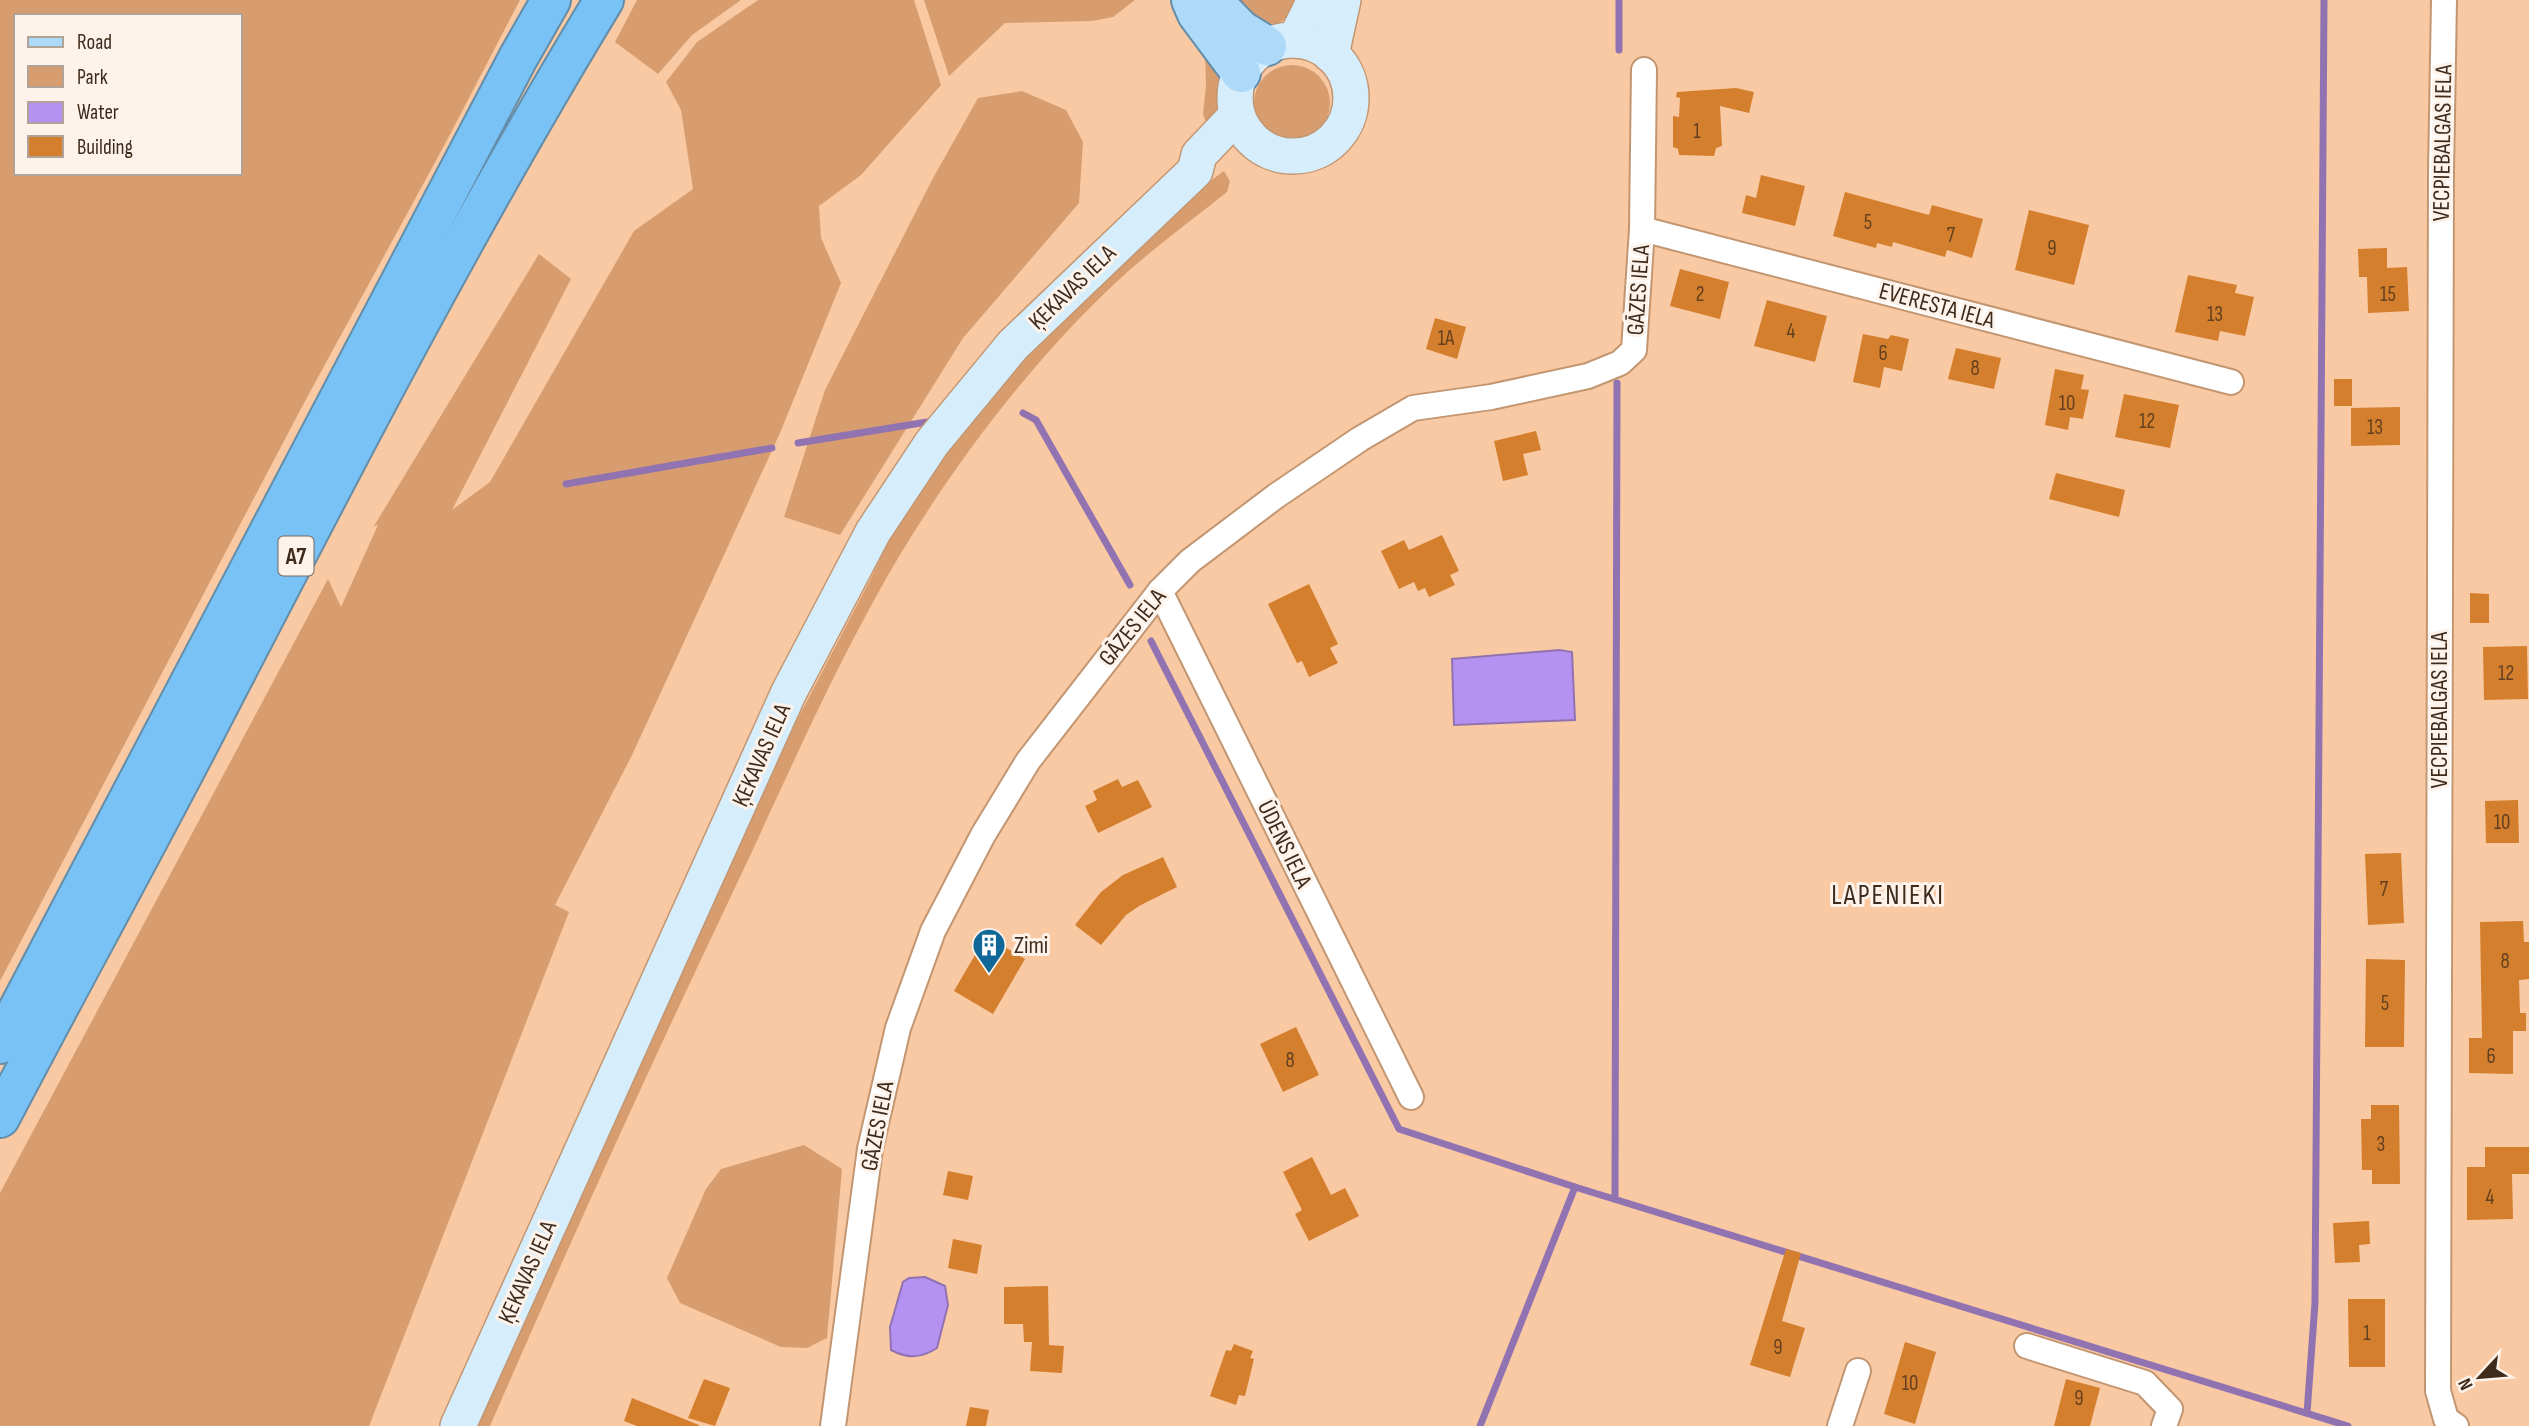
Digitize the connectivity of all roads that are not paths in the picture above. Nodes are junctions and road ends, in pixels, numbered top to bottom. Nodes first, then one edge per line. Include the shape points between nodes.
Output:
1 (551, 0) edge
2 (604, 0) edge
3 (1191, 0) edge
4 (1212, 0) edge
5 (1315, 0) edge
6 (1343, 0) edge
7 (2444, 0) edge
8 (1268, 53) junction
9 (1331, 55) junction
10 (1644, 70) dead end
11 (1237, 115) junction
12 (1262, 148) junction
13 (1195, 171) junction
14 (1643, 229) junction
15 (2231, 382) dead end
16 (1160, 591) junction
17 (0, 1044) edge
18 (1411, 1097) dead end
19 (0, 1118) edge
20 (2026, 1346) dead end
21 (1858, 1371) dead end
22 (2167, 1418) edge
23 (2451, 1423) edge
24 (458, 1426) edge
25 (833, 1426) edge
26 (1840, 1426) edge

1 - 17 highway, A7
2 - 19 highway, A7 via 532,118 334,482
3 - 8 main road via 1197,15
4 - 8 main road
5 - 8 main road
6 - 9 main road
7 - 23 street, VECPIEBALGAS IELA via 2438,1391
8 - 9 main road via 1310,43
8 - 11 main road via 1236,92
9 - 12 main road, ĶEKAVAS IELA via 1350,85 1351,106 1345,125 1333,141 1315,152 1296,156
10 - 14 street, GĀZES IELA
11 - 12 main road via 1243,129
11 - 13 main road, ĶEKAVAS IELA via 1199,155
12 - 13 main road, ĶEKAVAS IELA via 1234,153 1211,168
13 - 24 main road, ĶEKAVAS IELA via 1013,345 932,443 873,532 789,692
14 - 15 street, EVERESTA IELA
14 - 16 street, GĀZES IELA via 1634,350 1620,363 1588,376 1413,408 1276,496 1190,561
16 - 18 street, ŪDENS IELA
16 - 25 street, GĀZES IELA via 1028,761 933,931 898,1028 870,1149
20 - 22 street via 2145,1383
21 - 26 street

